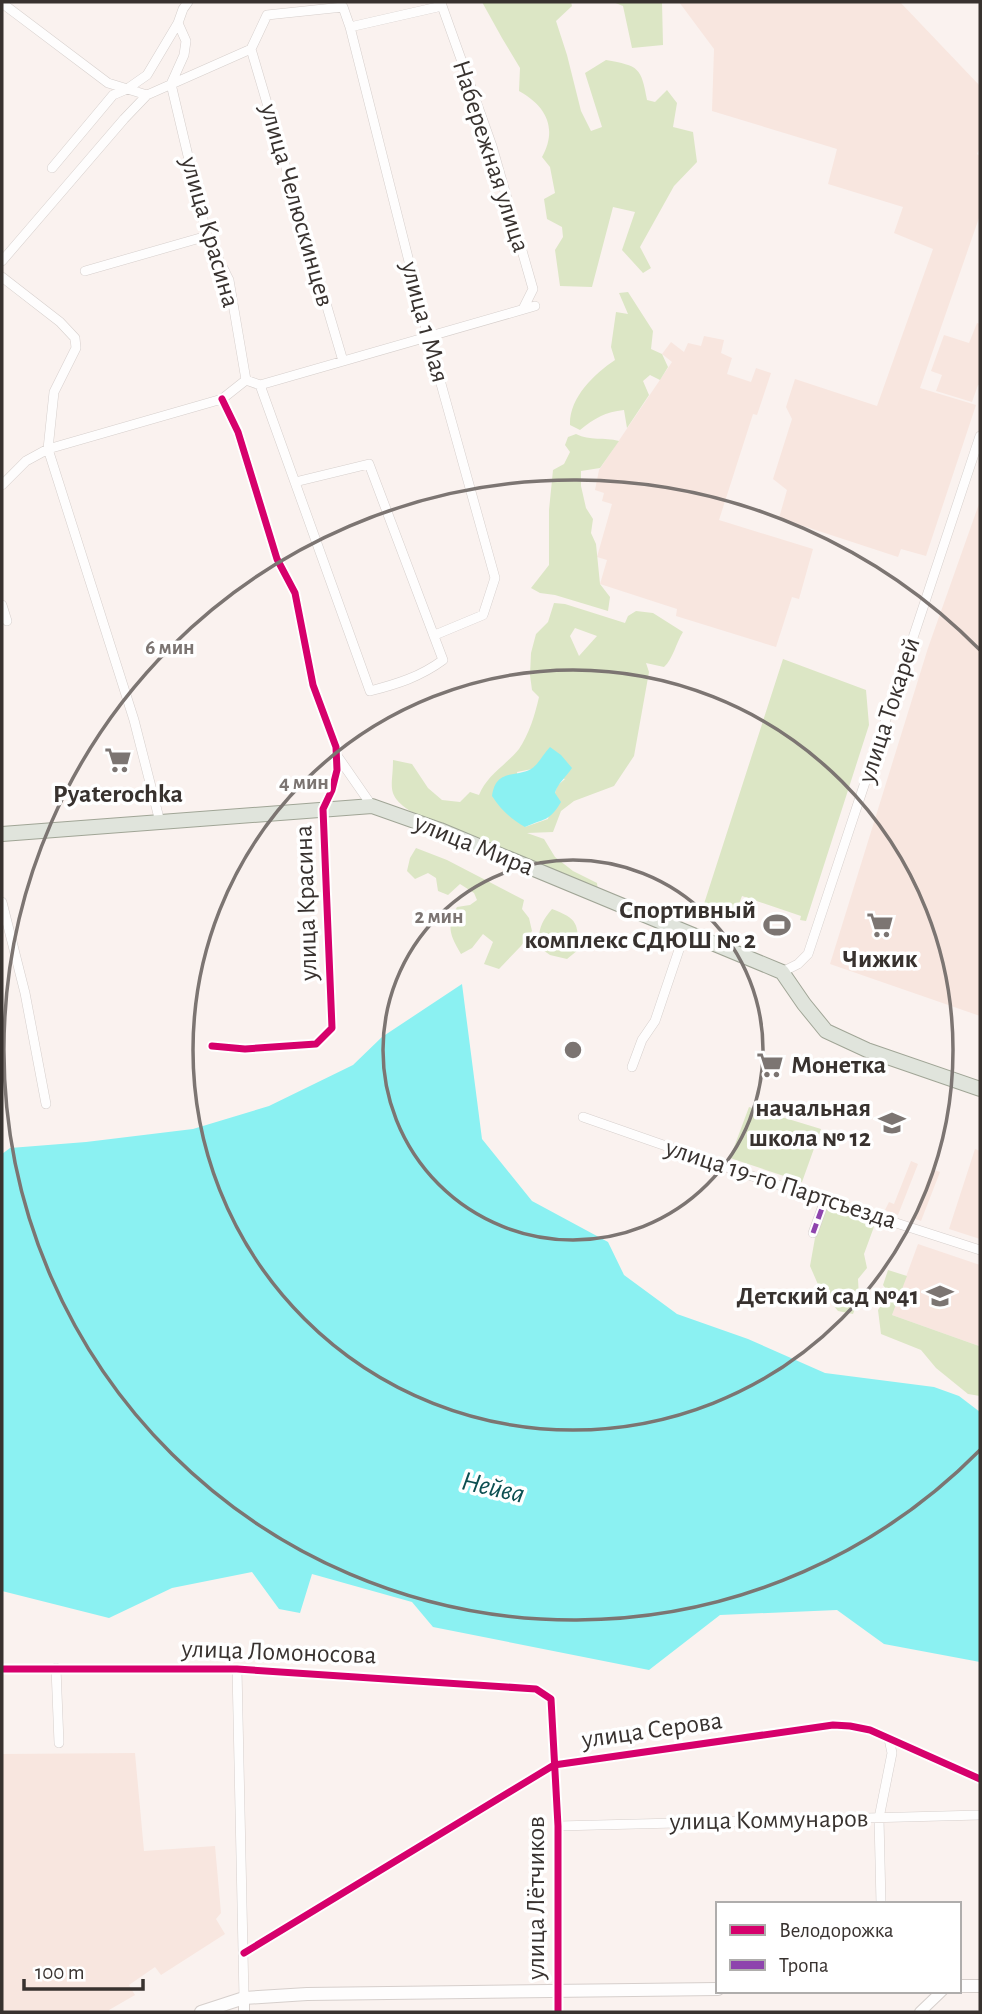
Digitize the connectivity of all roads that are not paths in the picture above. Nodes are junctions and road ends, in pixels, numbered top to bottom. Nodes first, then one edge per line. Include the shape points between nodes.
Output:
1 (188, 2) edge
2 (2, 3) edge
3 (441, 4) edge
4 (178, 23) junction
5 (350, 27) junction
6 (251, 49) junction
7 (171, 84) junction
8 (127, 89) junction
9 (147, 95) junction
10 (52, 168) dead end
11 (207, 236) junction
12 (2, 261) edge
13 (85, 271) dead end
14 (2, 277) edge
15 (535, 306) dead end
16 (523, 309) junction
17 (428, 337) junction
18 (343, 362) junction
19 (246, 380) junction
20 (260, 385) junction
21 (222, 399) junction
22 (980, 436) edge
23 (48, 449) junction
24 (295, 482) junction
25 (2, 485) edge
26 (2, 605) edge
27 (7, 621) dead end
28 (435, 635) junction
29 (338, 757) junction
30 (372, 806) junction
31 (323, 809) junction
32 (160, 822) junction
33 (2, 834) edge
34 (2, 902) edge
35 (3, 914) edge
36 (685, 932) junction
37 (782, 972) junction
38 (212, 1046) dead end
39 (632, 1067) dead end
40 (980, 1090) edge
41 (46, 1104) dead end
42 (583, 1117) dead end
43 (825, 1199) junction
44 (813, 1233) dead end
45 (980, 1250) edge
46 (56, 1668) junction
47 (2, 1669) edge
48 (237, 1669) junction
49 (551, 1699) joint
50 (889, 1739) junction
51 (60, 1743) dead end
52 (554, 1765) junction
53 (980, 1779) edge
54 (980, 1815) edge
55 (879, 1818) junction
56 (558, 1826) junction
57 (881, 1902) edge
58 (244, 1953) junction
59 (961, 1986) edge
60 (980, 1986) edge
61 (716, 1989) edge
62 (558, 1991) junction
63 (940, 1993) edge
64 (244, 1998) junction
65 (201, 2012) edge
66 (244, 2012) edge
67 (558, 2012) edge
68 (920, 2012) edge

1 - 4 street
2 - 8 street via 108,83
3 - 5 street
3 - 16 street, Набережная улица via 492,146 533,289
4 - 7 street via 186,41
4 - 8 street via 147,75
5 - 6 street via 343,7 267,15
5 - 17 street, улица 1 Мая
6 - 7 street
6 - 18 street, улица Челюскинцев
7 - 9 street
7 - 11 street, улица Красина
8 - 9 street
8 - 10 street via 113,95
9 - 12 street
11 - 13 street
11 - 19 street, улица Красина via 229,280
14 - 23 street via 75,338 76,348 54,392
15 - 16 street
16 - 17 street
17 - 18 street
17 - 28 street, улица 1 Мая via 495,578 483,615
18 - 20 street
19 - 20 street
19 - 21 street
20 - 24 street
21 - 23 street
21 - 29 street, улица Красина via 238,432 277,559 295,593 313,685
22 - 37 street, улица Токарей via 808,954
23 - 25 street via 26,461
23 - 32 street via 134,720
24 - 28 street via 369,464
24 - 28 street via 370,691 407,681 443,660
26 - 27 street
29 - 30 street
29 - 31 street, улица Красина
30 - 31 main road
30 - 36 main road, улица Мира
31 - 32 main road
31 - 38 street, улица Красина via 332,1028 316,1044 245,1049
32 - 33 main road
34 - 35 street
35 - 41 street via 25,993
36 - 37 main road, улица Мира
36 - 39 street via 655,1021
37 - 40 main road via 826,1031
42 - 43 street, улица 19-го Партсъезда
43 - 44 street
43 - 45 street, улица 19-го Партсъезда
46 - 47 street, улица Ломоносова
46 - 48 street, улица Ломоносова
46 - 51 street
48 - 49 street, улица Ломоносова via 536,1689
48 - 58 street
49 - 52 street, улица Лётчиков
50 - 52 street, улица Серова via 866,1729 833,1725
50 - 53 street, улица Серова
50 - 55 street via 892,1753
52 - 56 street, улица Лётчиков
52 - 58 street, улица Серова
54 - 55 street, улица Коммунаров
55 - 56 street, улица Коммунаров
55 - 57 street
56 - 62 street, улица Лётчиков
58 - 64 street
59 - 60 main road
61 - 62 main road
62 - 64 main road
62 - 67 street, улица Лётчиков
63 - 68 street
64 - 65 main road
64 - 66 street

